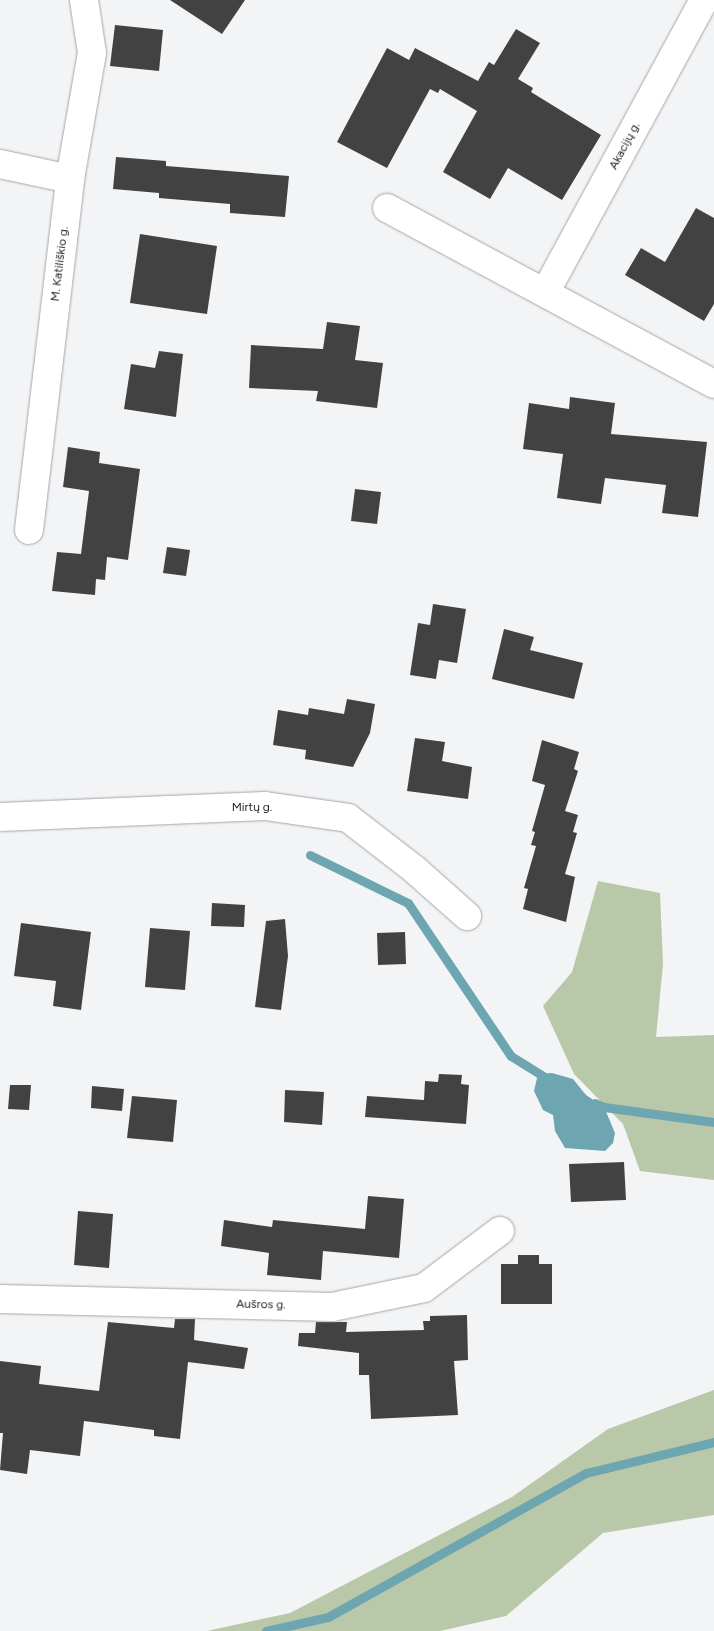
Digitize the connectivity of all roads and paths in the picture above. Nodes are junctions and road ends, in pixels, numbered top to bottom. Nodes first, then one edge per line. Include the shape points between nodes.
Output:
1 (84, 0) edge
2 (704, 0) edge
3 (0, 164) edge
4 (70, 179) junction
5 (387, 208) dead end
6 (546, 291) junction
7 (714, 384) edge
8 (29, 530) dead end
9 (0, 818) edge
10 (467, 916) dead end
11 (500, 1230) dead end
12 (0, 1299) edge

1 - 4 street, M. Katiliškio g. via 92,53
2 - 6 street, Akacijų g.
3 - 4 street
4 - 8 street, M. Katiliškio g.
5 - 6 street
6 - 7 street via 668,362
9 - 10 street, Mirtų g. via 265,806 348,818 414,869
11 - 12 street, Aušros g. via 424,1288 332,1307

